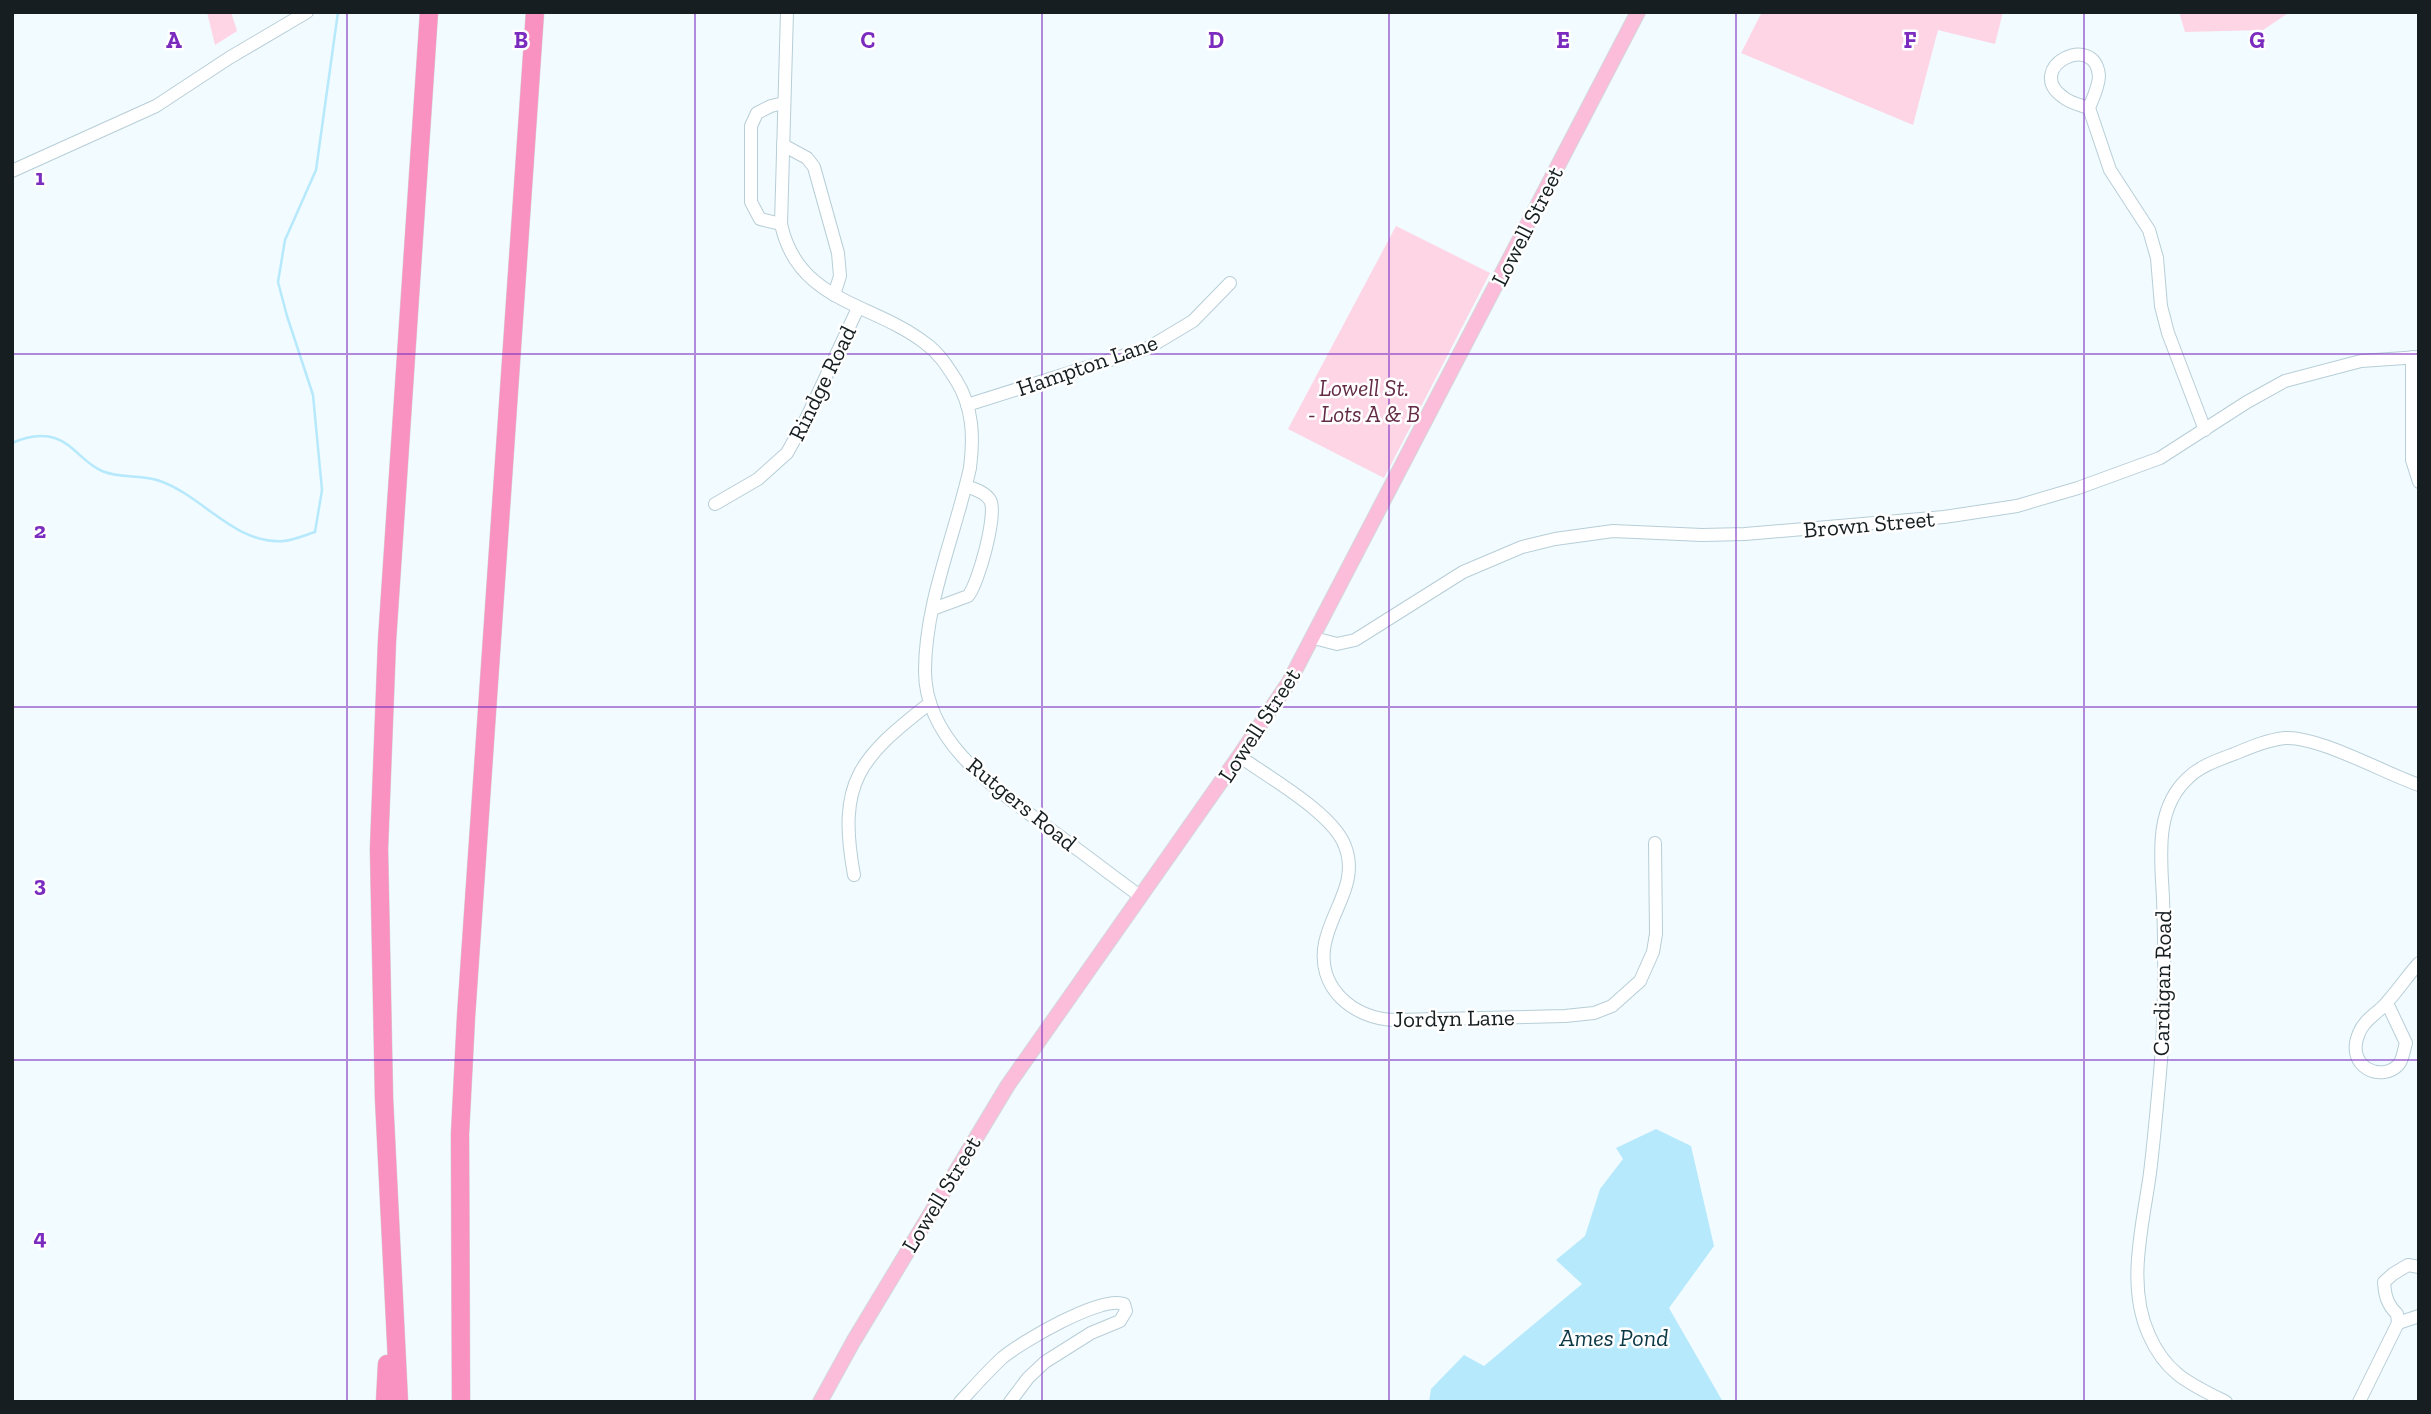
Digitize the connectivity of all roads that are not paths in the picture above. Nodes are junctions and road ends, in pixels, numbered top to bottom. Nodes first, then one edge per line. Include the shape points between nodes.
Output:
1 (307, 12) edge
2 (429, 12) edge
3 (536, 12) edge
4 (787, 12) edge
5 (1637, 12) edge
6 (784, 103) junction
7 (2089, 108) junction
8 (783, 145) junction
9 (12, 171) edge
10 (781, 224) junction
11 (1230, 283) dead end
12 (834, 295) junction
13 (858, 308) junction
14 (2415, 357) edge
15 (967, 405) junction
16 (2205, 430) junction
17 (2419, 482) edge
18 (966, 486) junction
19 (715, 504) dead end
20 (933, 609) junction
21 (1314, 638) junction
22 (930, 703) junction
23 (1239, 757) junction
24 (2419, 785) edge
25 (1655, 844) dead end
26 (854, 875) dead end
27 (1140, 896) junction
28 (2419, 963) edge
29 (2387, 1003) junction
30 (392, 1266) junction
31 (2419, 1267) edge
32 (2419, 1316) edge
33 (2398, 1323) junction
34 (385, 1402) edge
35 (399, 1402) edge
36 (461, 1402) edge
37 (820, 1402) edge
38 (960, 1402) edge
39 (1010, 1402) edge
40 (2226, 1402) edge
41 (2359, 1402) edge

1 - 9 street via 156,106
2 - 30 highway via 382,752 380,937
3 - 36 highway via 466,1017 460,1134
4 - 6 street, Rutgers Road
5 - 21 main road, Lowell Street
6 - 8 street, Rutgers Road
6 - 10 street via 757,113 751,126 751,202 760,219
7 - 7 street via 2061,96 2053,83 2054,68 2065,56 2080,54 2097,68 2098,83
7 - 16 street via 2110,170 2149,230 2168,333
8 - 10 street, Rutgers Road
8 - 12 street via 814,167 838,253 840,276
10 - 12 street, Rutgers Road via 795,260 812,280
11 - 15 street, Hampton Lane via 1193,321 1148,348
12 - 13 street, Rutgers Road
13 - 15 street, Rutgers Road via 931,348 946,363
13 - 19 street, Rindge Road via 787,453 758,479
14 - 16 street, Brown Street via 2361,361 2285,381
14 - 17 street via 2412,460
15 - 18 street, Rutgers Road via 974,441
16 - 21 street, Brown Street via 2149,463 1995,511 1745,534 1613,531 1555,539 1522,547 1464,572 1355,640 1338,644
18 - 20 street, Rutgers Road
18 - 20 street via 986,496 993,509 976,582 968,596
20 - 22 street, Rutgers Road via 925,669
21 - 23 main road, Lowell Street
22 - 26 street via 874,751 857,775 848,824
22 - 27 street, Rutgers Road via 953,744 972,766
23 - 25 street, Jordyn Lane via 1325,818 1343,840 1350,873 1325,941 1324,959 1337,994 1371,1017 1565,1016 1612,1006 1640,981 1653,952
23 - 27 main road, Lowell Street
24 - 40 street, Cardigan Road via 2315,742 2265,741 2209,764 2187,779 2171,801 2163,824 2164,1002 2137,1283 2148,1333 2172,1372
27 - 37 main road, Lowell Street via 991,1111
28 - 29 street
29 - 29 street via 2406,1043 2399,1064 2390,1070 2371,1071 2361,1065 2354,1047 2362,1026
30 - 34 highway
30 - 35 highway
31 - 33 street via 2408,1265 2384,1282 2385,1296
32 - 33 street
33 - 41 street
38 - 39 street via 1003,1358 1036,1335 1101,1305 1124,1304 1120,1321 1045,1362

